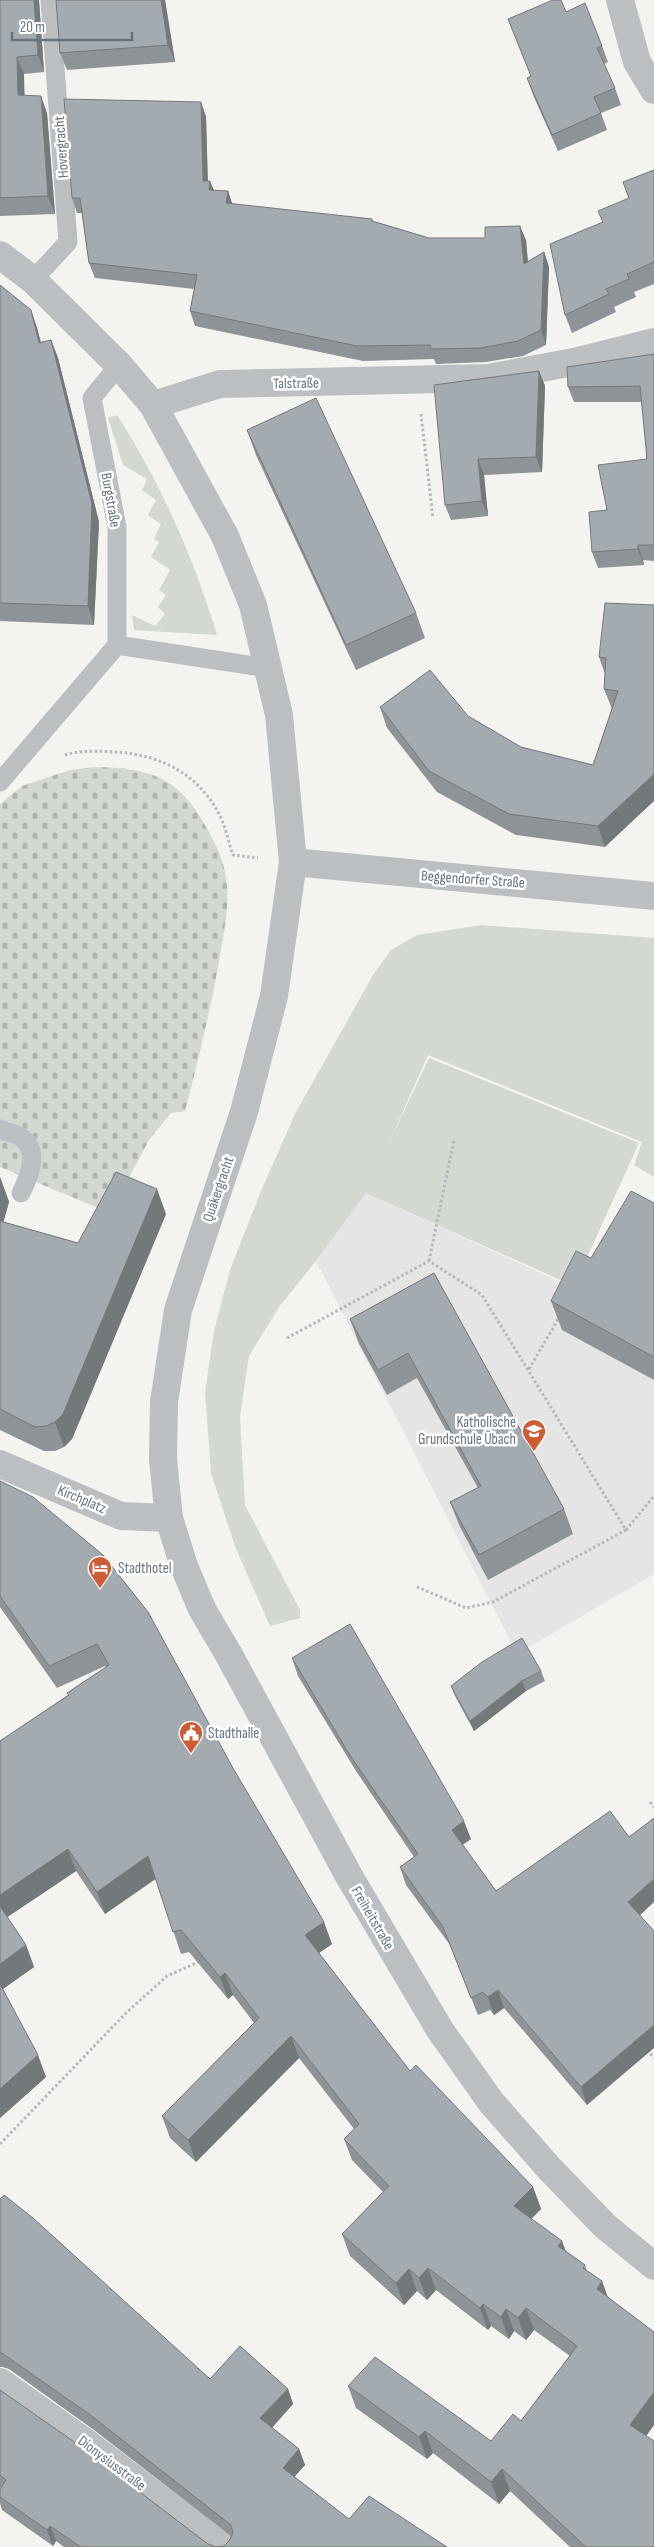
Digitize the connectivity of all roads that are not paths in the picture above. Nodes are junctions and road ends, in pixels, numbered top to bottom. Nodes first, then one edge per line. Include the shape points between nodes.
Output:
1 (50, 0) edge
2 (620, 0) edge
3 (654, 90) edge
4 (0, 255) edge
5 (33, 280) junction
6 (654, 342) edge
7 (118, 365) junction
8 (153, 405) junction
9 (117, 645) junction
10 (268, 668) junction
11 (0, 782) edge
12 (293, 862) junction
13 (654, 896) edge
14 (0, 1129) edge
15 (21, 1194) dead end
16 (0, 1464) edge
17 (169, 1518) junction
18 (654, 2266) edge
19 (0, 2382) edge
20 (223, 2547) edge

1 - 5 lane, Hovergracht via 68,242
2 - 3 street via 637,62
4 - 5 street
5 - 7 street
6 - 8 street, Talstraße via 574,362 488,378 220,384
7 - 8 street
7 - 9 lane, Burgstraße via 92,398 117,527
8 - 10 street via 225,536 253,605
9 - 10 lane
9 - 11 lane
10 - 12 street via 279,715
12 - 13 street, Beggendorfer Straße
12 - 17 street, Quäkergracht via 274,996 244,1112 178,1310 164,1402 163,1459
14 - 15 lane via 22,1138 31,1151 32,1163
16 - 17 street, Kirchplatz via 121,1516
17 - 18 street, Freiheitstraße via 202,1609 349,1876 440,2030 491,2102 548,2167 606,2226
19 - 20 street, Dionysiusstraße

